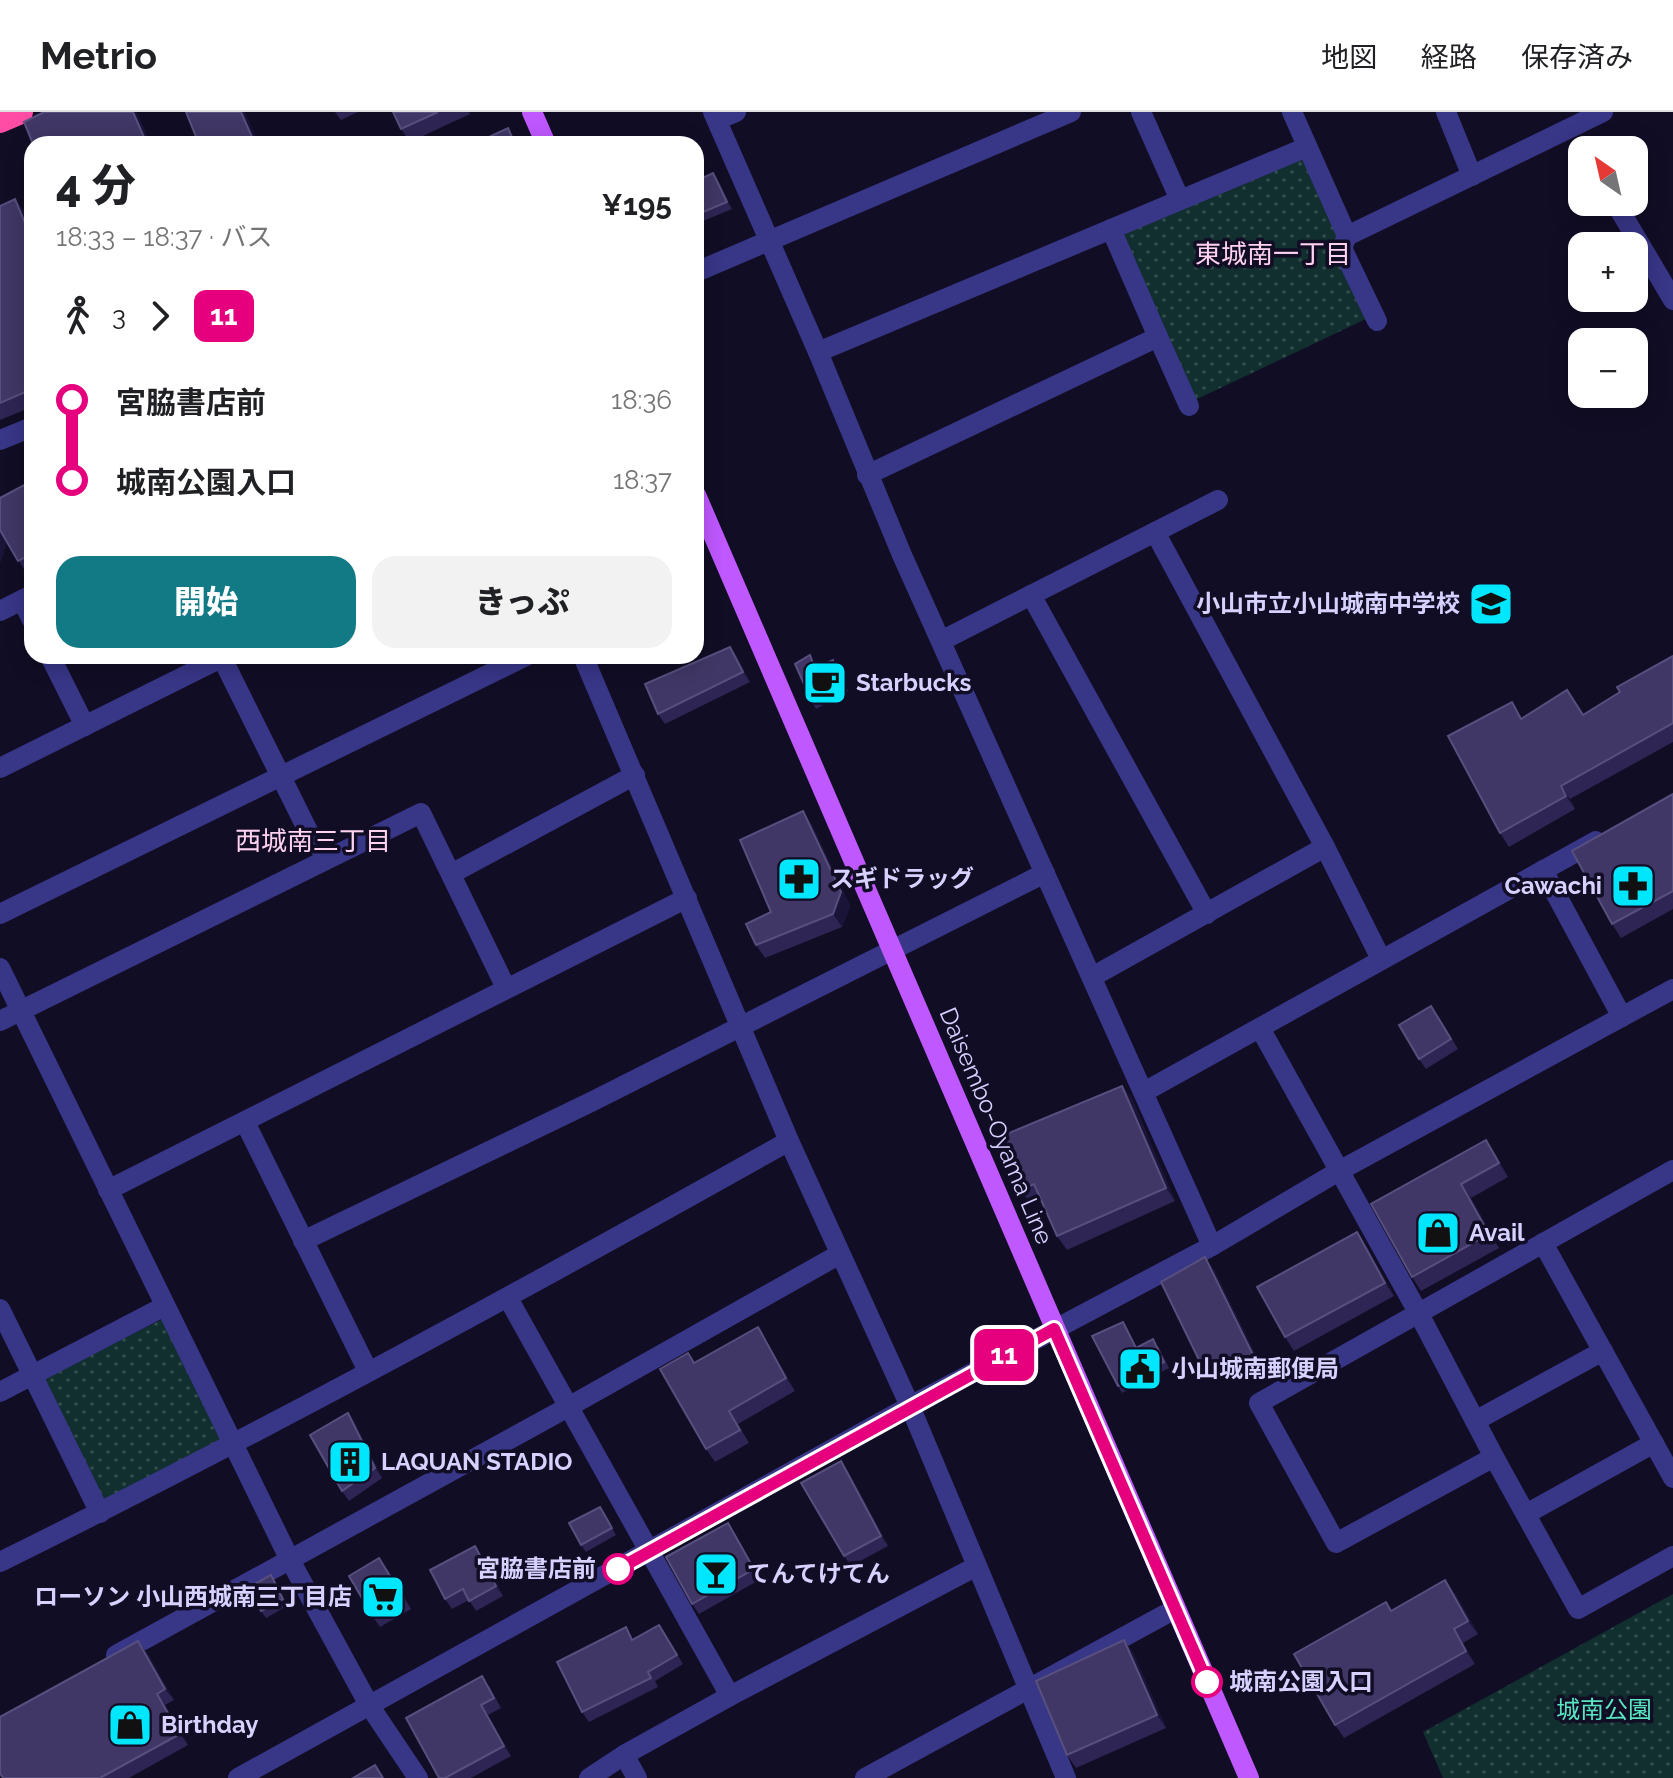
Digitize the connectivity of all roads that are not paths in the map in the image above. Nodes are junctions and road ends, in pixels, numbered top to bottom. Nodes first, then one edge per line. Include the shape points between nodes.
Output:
1 (21, 112) edge
2 (532, 112) edge
3 (736, 112) edge
4 (1071, 112) edge
5 (1141, 112) edge
6 (1292, 112) edge
7 (1446, 112) edge
8 (1603, 112) edge
9 (715, 116) edge
10 (0, 121) edge
11 (542, 136) edge
12 (1307, 147) junction
13 (1472, 176) junction
14 (1180, 200) junction
15 (1624, 216) edge
16 (1111, 229) junction
17 (1347, 236) junction
18 (768, 240) junction
19 (704, 268) edge
20 (1670, 286) edge
21 (1377, 321) dead end
22 (1158, 337) junction
23 (818, 352) junction
24 (1189, 406) dead end
25 (24, 430) edge
26 (0, 440) edge
27 (867, 475) junction
28 (1218, 500) dead end
29 (704, 514) edge
30 (1155, 532) junction
31 (1031, 595) junction
32 (24, 599) edge
33 (0, 611) edge
34 (941, 641) junction
35 (54, 664) edge
36 (209, 664) edge
37 (226, 664) edge
38 (510, 664) edge
39 (586, 664) edge
40 (85, 726) junction
41 (0, 768) edge
42 (635, 775) junction
43 (281, 776) junction
44 (1608, 835) edge
45 (315, 845) dead end
46 (1325, 847) junction
47 (1543, 870) junction
48 (1045, 873) junction
49 (451, 874) junction
50 (687, 898) junction
51 (0, 914) edge
52 (1207, 914) junction
53 (893, 952) junction
54 (1381, 959) junction
55 (0, 968) edge
56 (1092, 977) junction
57 (506, 988) junction
58 (1673, 989) edge
59 (21, 1010) junction
60 (1622, 1017) junction
61 (0, 1021) edge
62 (740, 1027) junction
63 (1260, 1028) junction
64 (1144, 1092) junction
65 (245, 1122) junction
66 (789, 1141) junction
67 (1673, 1170) edge
68 (1339, 1171) junction
69 (108, 1190) junction
70 (303, 1241) junction
71 (1543, 1243) junction
72 (1212, 1246) junction
73 (840, 1254) junction
74 (508, 1298) junction
75 (165, 1306) junction
76 (0, 1309) edge
77 (1419, 1314) junction
78 (1054, 1329) junction
79 (1603, 1351) junction
80 (368, 1371) junction
81 (32, 1375) junction
82 (0, 1392) edge
83 (570, 1406) junction
84 (910, 1406) junction
85 (1475, 1421) junction
86 (232, 1442) junction
87 (1654, 1443) junction
88 (1494, 1457) junction
89 (1673, 1478) edge
90 (100, 1513) junction
91 (1526, 1514) junction
92 (649, 1552) junction
93 (1673, 1556) edge
94 (290, 1560) junction
95 (0, 1562) edge
96 (975, 1567) junction
97 (1175, 1609) junction
98 (97, 1665) edge
99 (1026, 1688) junction
100 (730, 1696) junction
101 (369, 1705) junction
102 (624, 1755) junction
103 (238, 1778) edge
104 (418, 1778) edge
105 (589, 1778) edge
106 (637, 1778) edge
107 (865, 1778) edge
108 (1066, 1778) edge
109 (1249, 1778) edge

1 - 10 highway
2 - 11 main road
3 - 9 street
4 - 18 street
5 - 14 street
6 - 12 street
7 - 13 street
8 - 13 street
9 - 18 street
12 - 14 street
12 - 17 street
13 - 17 street
14 - 16 street
15 - 20 street
16 - 22 street
16 - 23 street
17 - 21 street via 1342,248
18 - 19 street
18 - 23 street
22 - 24 street
22 - 27 street
23 - 27 street
25 - 26 street
27 - 34 street
28 - 30 street
29 - 53 main road, Daisembo-Oyama Line
30 - 31 street
30 - 46 street
31 - 34 street
31 - 52 street
32 - 33 street
34 - 48 street
35 - 40 street
36 - 40 street
37 - 43 street
38 - 43 street
39 - 42 street
40 - 41 street
42 - 49 street
42 - 50 street
43 - 45 street
43 - 51 street
44 - 47 street
46 - 52 street
46 - 54 street
47 - 54 street
47 - 60 street
48 - 53 street
48 - 56 street
49 - 57 street
49 - 59 street via 421,813
50 - 57 street
50 - 62 street
52 - 56 street
53 - 62 street
53 - 78 main road, Daisembo-Oyama Line
54 - 63 street
55 - 59 street
56 - 64 street
57 - 65 street
58 - 60 street
59 - 61 street
59 - 69 street
60 - 68 street
62 - 66 street
62 - 70 street
63 - 64 street
63 - 68 street
64 - 72 street
65 - 69 street
65 - 70 street
66 - 73 street
66 - 74 street
67 - 71 street
68 - 72 street
68 - 77 street
69 - 75 street
70 - 80 street
71 - 77 street
71 - 79 street
72 - 78 street
73 - 83 street
73 - 84 street
74 - 80 street
74 - 83 street
75 - 81 street
75 - 86 street
76 - 81 street
77 - 85 street
77 - 88 street via 1259,1403 1336,1543
78 - 84 street
78 - 97 main road, Daisembo-Oyama Line
79 - 85 street
79 - 87 street
80 - 86 street
81 - 82 street
81 - 90 street
83 - 92 street
83 - 94 street
84 - 92 street
84 - 96 street
85 - 88 street
86 - 90 street
86 - 94 street
87 - 89 street
87 - 91 street
88 - 91 street
90 - 95 street
91 - 93 street via 1578,1609
92 - 100 street
92 - 101 street
94 - 98 street
94 - 101 street
96 - 99 street
96 - 100 street
97 - 99 street
97 - 109 main road, Daisembo-Oyama Line
99 - 107 street
99 - 108 street
100 - 102 street
101 - 103 street
101 - 104 street
102 - 105 street
102 - 106 street

